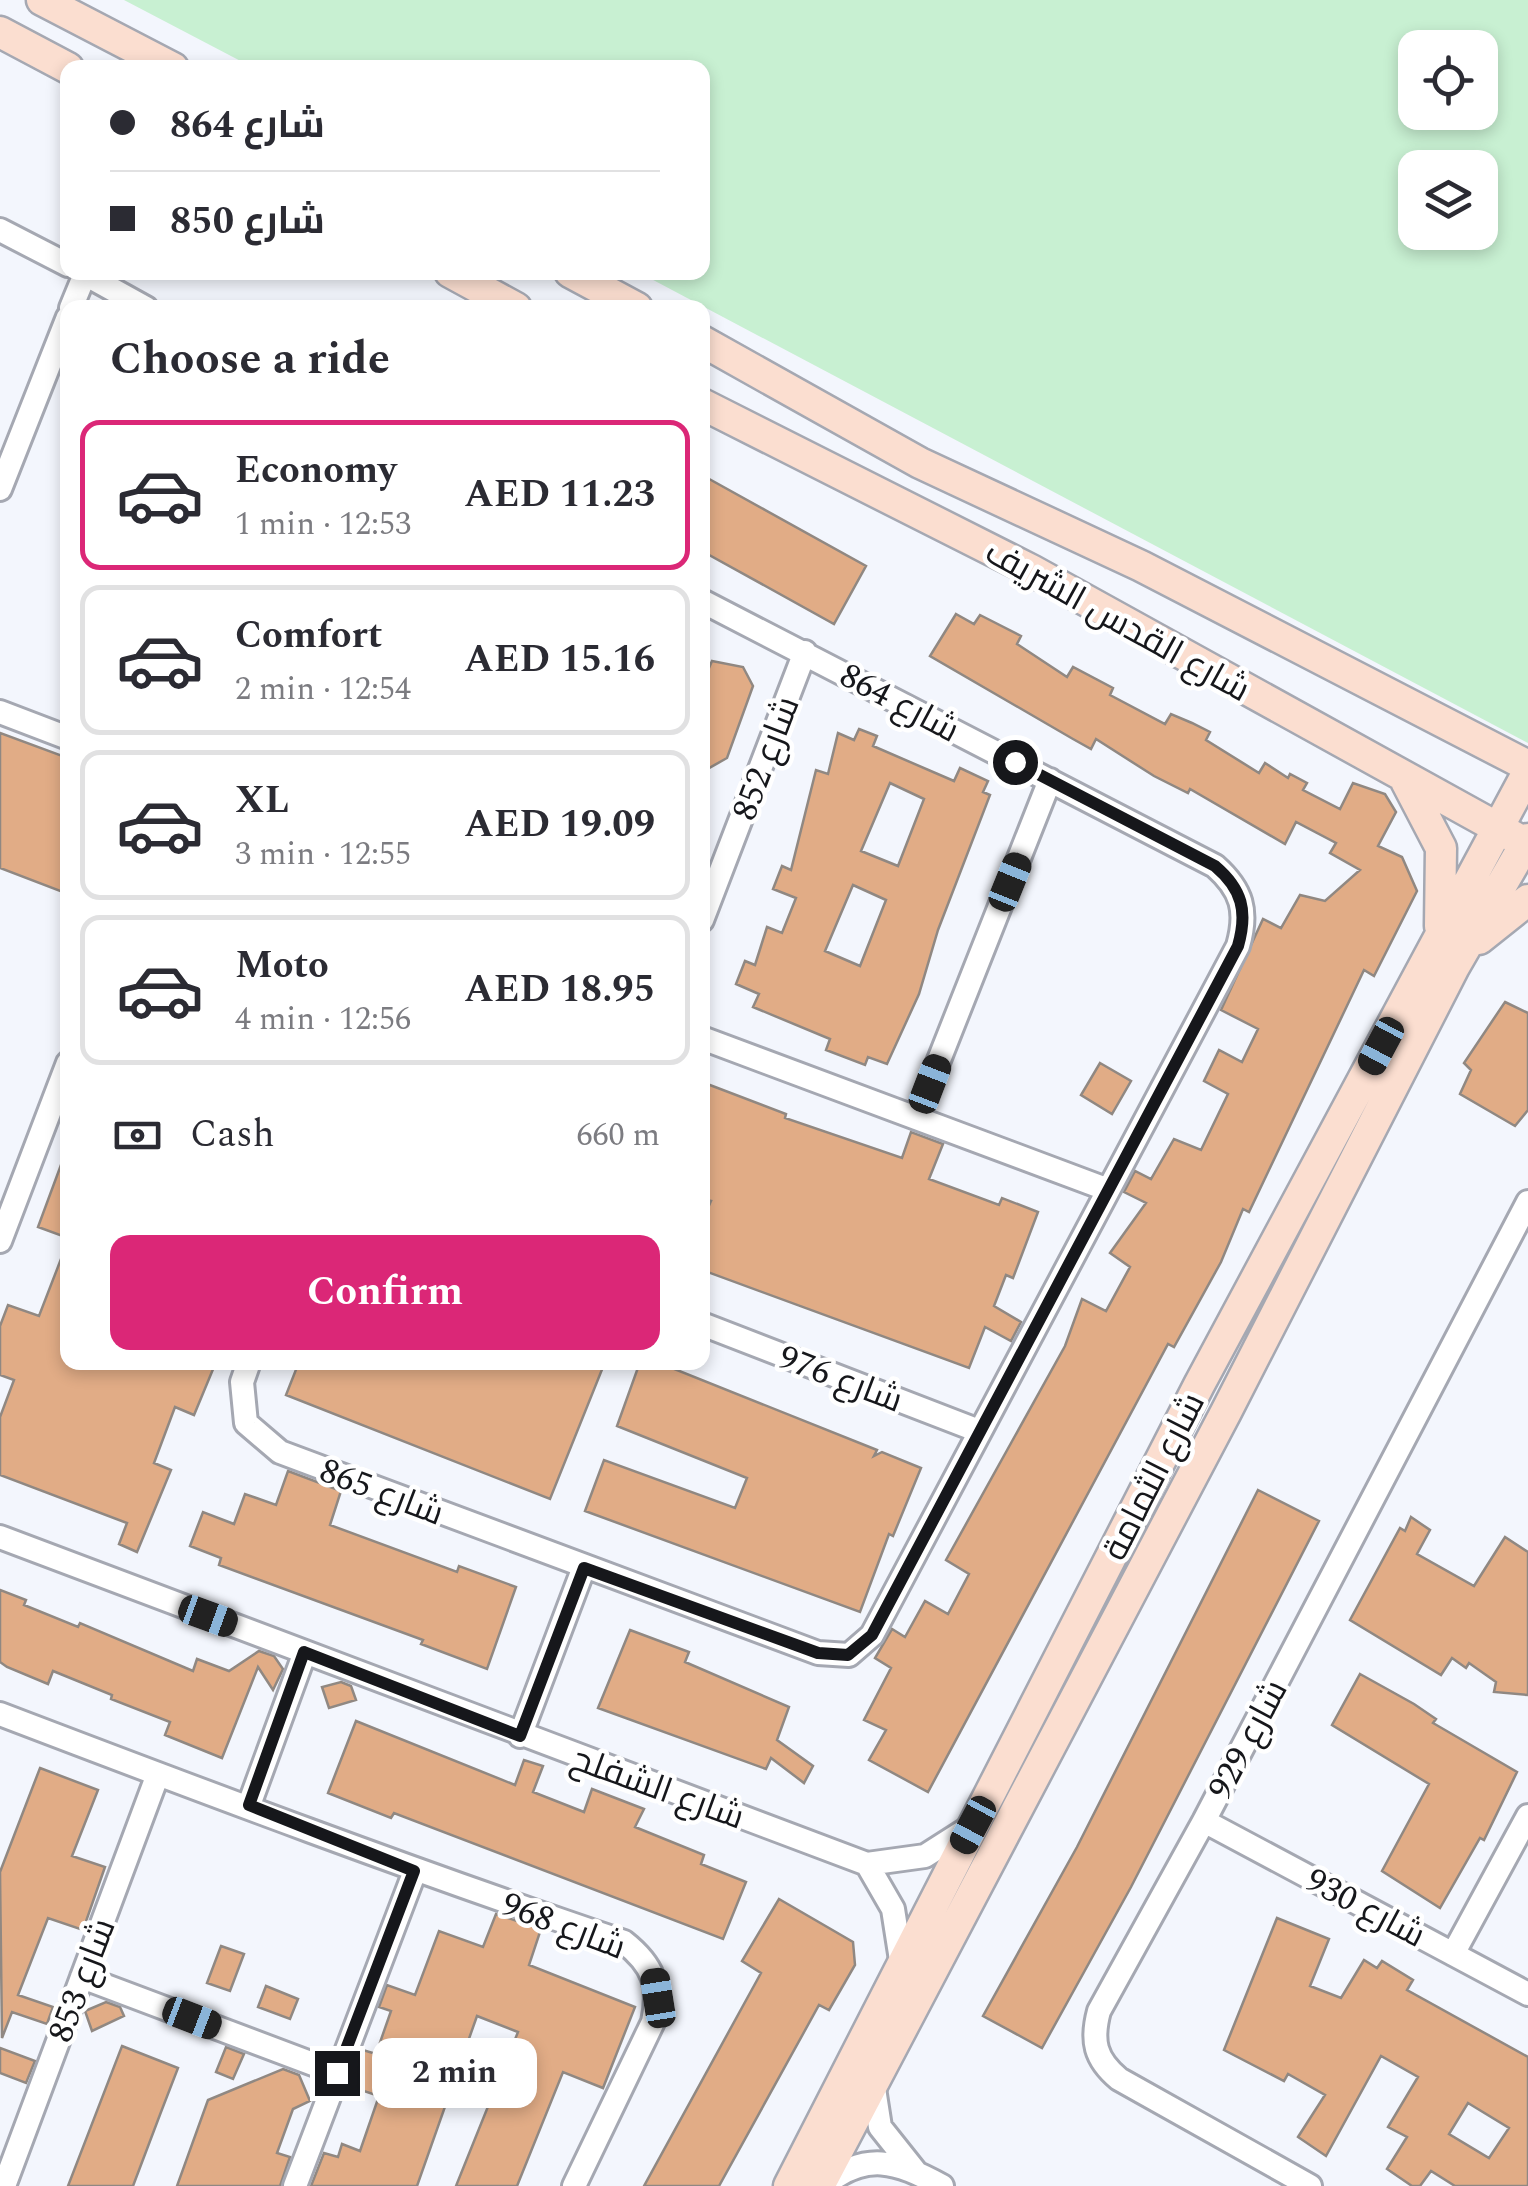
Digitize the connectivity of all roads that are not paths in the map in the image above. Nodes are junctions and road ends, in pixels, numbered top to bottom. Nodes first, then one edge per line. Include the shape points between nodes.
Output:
1 (42, 0) edge
2 (0, 32) edge
3 (158, 60) edge
4 (60, 64) edge
5 (0, 230) edge
6 (60, 262) edge
7 (95, 280) edge
8 (465, 280) edge
9 (585, 280) edge
10 (131, 300) edge
11 (501, 300) edge
12 (622, 300) edge
13 (60, 338) edge
14 (710, 345) edge
15 (710, 408) edge
16 (0, 489) edge
17 (710, 604) edge
18 (806, 652) junction
19 (0, 712) edge
20 (60, 735) edge
21 (1528, 769) edge
22 (1404, 778) junction
23 (1050, 780) junction
24 (1522, 835) edge
25 (710, 899) edge
26 (1528, 900) edge
27 (1243, 902) joint
28 (1444, 955) junction
29 (710, 1041) edge
30 (60, 1084) edge
31 (916, 1118) junction
32 (1106, 1189) junction
33 (1528, 1202) edge
34 (0, 1241) edge
35 (710, 1327) edge
36 (246, 1370) edge
37 (979, 1431) junction
38 (0, 1537) edge
39 (584, 1568) junction
40 (304, 1652) junction
41 (0, 1714) edge
42 (520, 1736) junction
43 (158, 1774) junction
44 (249, 1805) junction
45 (1528, 1816) edge
46 (1204, 1821) junction
47 (973, 1825) junction
48 (867, 1864) junction
49 (414, 1871) junction
50 (1454, 1954) junction
51 (901, 1960) junction
52 (82, 1977) junction
53 (1528, 1994) edge
54 (337, 2073) junction
55 (873, 2082) junction
56 (915, 2172) junction
57 (4, 2186) edge
58 (295, 2186) edge
59 (574, 2186) edge
60 (789, 2186) edge
61 (821, 2186) edge
62 (942, 2186) edge
63 (1310, 2186) edge

1 - 3 street
2 - 4 street
5 - 6 street
7 - 10 street
8 - 11 street
9 - 12 street
13 - 16 street
14 - 21 street, شارع القدس الشريف via 920,463 1141,566
15 - 22 street, شارع القدس الشريف via 1032,570
17 - 18 street, شارع 864
18 - 23 street, شارع 864
18 - 25 street, شارع 852
19 - 20 street
21 - 24 street, شارع الثمامة
22 - 24 street, شارع القدس الشريف
22 - 28 street via 1441,848
23 - 27 street, شارع 864 via 1215,866
23 - 31 street
24 - 28 street, شارع الثمامة
26 - 28 street
27 - 32 street, شارع 865 via 1238,946
28 - 47 street, شارع الثمامة via 1199,1385
28 - 55 street, شارع الثمامة via 1226,1412
29 - 31 street
30 - 34 street
31 - 32 street
32 - 37 street, شارع 865
33 - 46 street, شارع 929
35 - 37 street, شارع 976
36 - 39 street, شارع 865 via 246,1423 280,1452
37 - 39 street, شارع 865 via 872,1635 848,1655 818,1653
38 - 40 street, شارع الشفلح
39 - 42 street
40 - 42 street, شارع الشفلح
40 - 44 street
41 - 43 street, شارع 968
42 - 48 street, شارع الشفلح
43 - 44 street, شارع 968
43 - 52 street, شارع 853
44 - 49 street, شارع 968
45 - 50 street
46 - 50 street, شارع 930
46 - 63 street, شارع 929 via 1100,2011 1096,2052 1119,2079
47 - 48 street, شارع الشفلح via 924,1856
47 - 51 street, شارع الثمامة
48 - 51 street via 893,1909
49 - 54 street
49 - 59 street, شارع 968 via 624,1942 655,1977 654,2022
50 - 53 street, شارع 930
51 - 60 street, شارع الثمامة
52 - 54 street
52 - 57 street, شارع 853
54 - 58 street
55 - 56 street via 880,2127
55 - 61 street, شارع الثمامة
56 - 61 street via 866,2162
56 - 62 street

